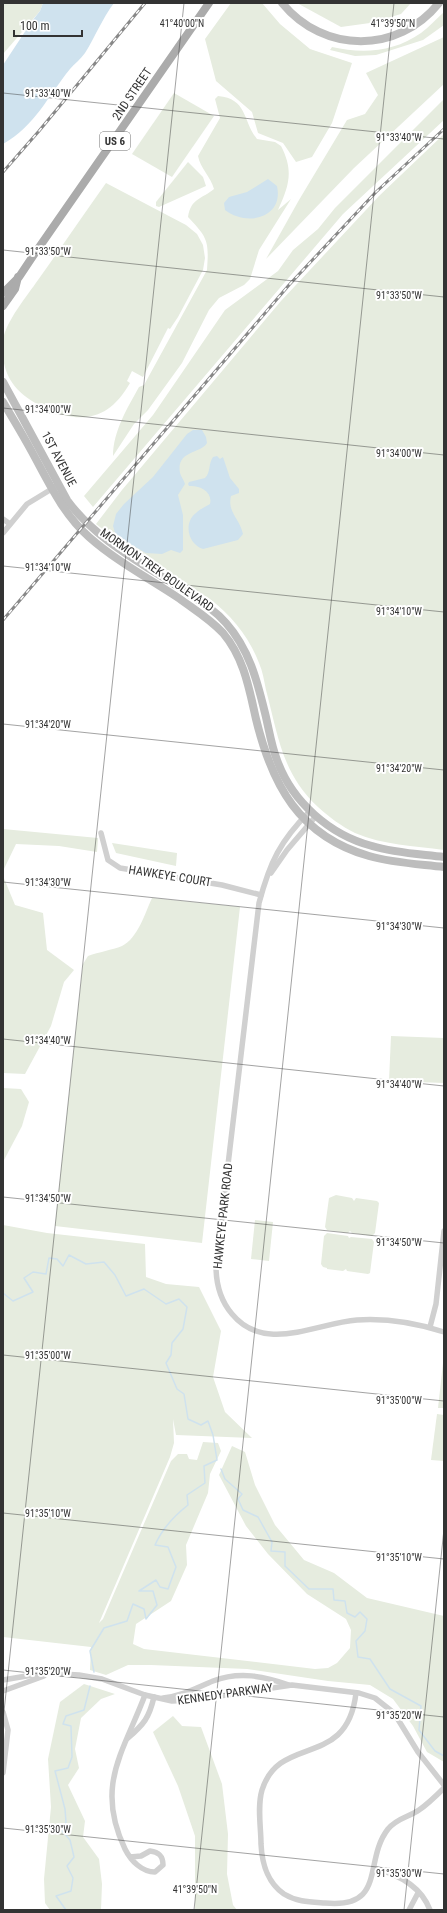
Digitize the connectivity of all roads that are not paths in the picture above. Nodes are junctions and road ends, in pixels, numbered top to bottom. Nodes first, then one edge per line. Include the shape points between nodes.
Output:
1 (209, 3) edge
2 (282, 3) edge
3 (439, 3) edge
4 (18, 277) junction
5 (3, 293) edge
6 (3, 306) edge
7 (3, 382) edge
8 (3, 402) edge
9 (55, 487) junction
10 (3, 519) edge
11 (10, 524) junction
12 (88, 524) joint
13 (80, 528) joint
14 (3, 533) edge
15 (313, 813) junction
16 (306, 821) junction
17 (101, 833) dead end
18 (444, 856) edge
19 (444, 867) edge
20 (261, 895) junction
21 (444, 1231) edge
22 (430, 1327) junction
23 (444, 1332) edge
24 (55, 1673) junction
25 (3, 1680) edge
26 (292, 1685) junction
27 (3, 1691) edge
28 (356, 1693) junction
29 (144, 1695) junction
30 (156, 1698) junction
31 (3, 1712) edge
32 (128, 1738) junction
33 (3, 1773) edge
34 (444, 1785) edge
35 (444, 1788) edge
36 (130, 1856) junction
37 (374, 1868) junction
38 (418, 1893) junction
39 (409, 1910) edge
40 (430, 1910) edge

1 - 4 main road, 2ND STREET / US 6
2 - 3 main road via 298,19 315,30 339,39 365,41 384,39 403,32 420,22
4 - 5 main road, 2ND STREET / US 6
4 - 6 main road, 2ND STREET / US 6 via 15,289
7 - 9 main road, 1ST AVENUE
8 - 9 main road, 1ST AVENUE
9 - 11 street via 27,504
9 - 12 main road, 1ST AVENUE
9 - 13 main road, 1ST AVENUE via 60,504
10 - 11 street
11 - 14 street
12 - 15 main road, MORMON TREK BOULEVARD via 104,538 208,606 226,622 253,667 277,760 290,787
13 - 16 main road, MORMON TREK BOULEVARD via 108,551 202,614 226,637 236,651 244,671 264,752 271,770 286,797
15 - 16 street, HAWKEYE PARK ROAD
15 - 18 main road, MORMON TREK BOULEVARD via 344,835 373,846
16 - 19 main road, MORMON TREK BOULEVARD via 346,847 369,856
16 - 20 street, HAWKEYE PARK ROAD via 277,850
17 - 20 street, HAWKEYE COURT via 108,860 120,868 222,885
20 - 22 street, HAWKEYE PARK ROAD via 256,916 216,1266 221,1297 240,1322 267,1334 290,1334 356,1320 394,1321
21 - 22 street via 437,1294
22 - 23 street, HAWKEYE PARK ROAD
24 - 25 street, KENNEDY PARKWAY via 28,1674
24 - 27 street, KENNEDY PARKWAY
24 - 29 street, KENNEDY PARKWAY via 96,1678
26 - 28 street, KENNEDY PARKWAY
26 - 30 street, KENNEDY PARKWAY via 194,1700 172,1701
26 - 30 street, KENNEDY PARKWAY via 264,1677 229,1676 179,1696
28 - 34 street, KENNEDY PARKWAY via 375,1698 394,1713 418,1752
28 - 37 street via 351,1715 339,1735 325,1745 288,1758 275,1768 266,1782 260,1803 261,1854 264,1868 271,1881 283,1893 301,1901 337,1904 350,1902 364,1893
29 - 30 street, KENNEDY PARKWAY
29 - 32 street
30 - 32 street via 145,1722
31 - 33 street via 8,1734
32 - 36 street via 116,1766 112,1793 116,1824
35 - 37 street via 421,1810 397,1821 388,1829 381,1842
36 - 36 street via 138,1866 150,1872 155,1872 163,1865 162,1856 158,1853 150,1851 137,1857
37 - 38 street via 402,1879
38 - 39 street
38 - 40 street

